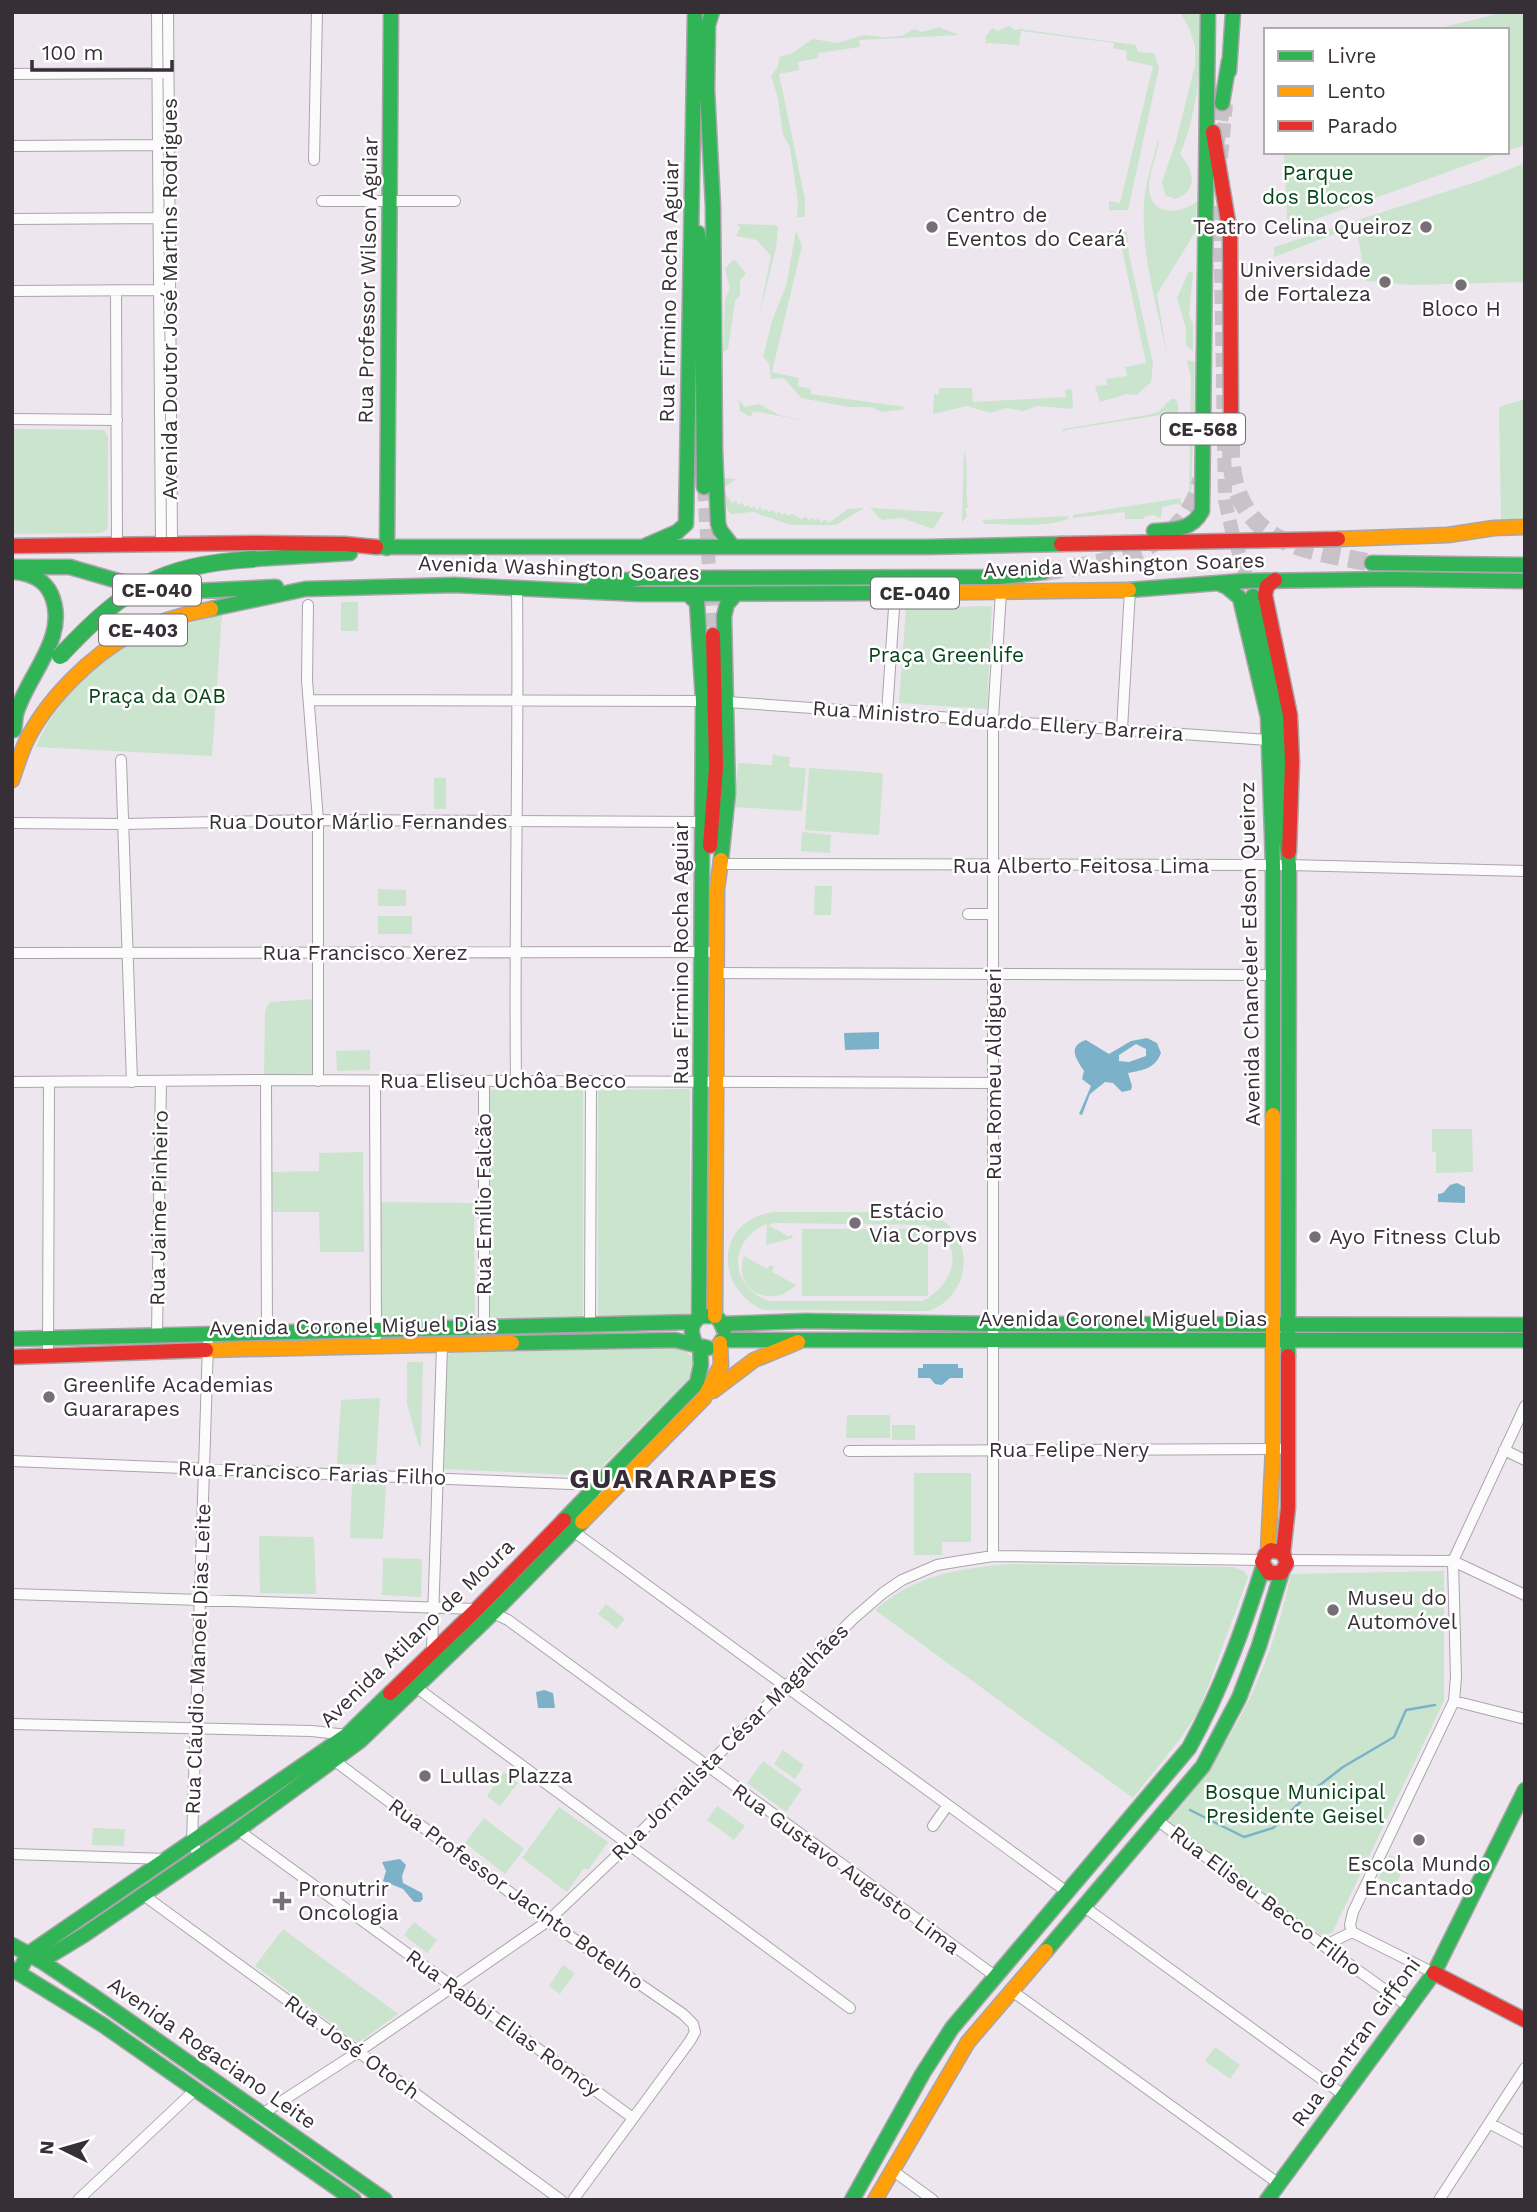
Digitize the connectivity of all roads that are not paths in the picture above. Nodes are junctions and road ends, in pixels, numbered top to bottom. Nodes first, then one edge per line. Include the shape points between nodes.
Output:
1 (158, 12) edge
2 (168, 12) edge
3 (317, 12) edge
4 (391, 12) edge
5 (695, 12) edge
6 (712, 12) edge
7 (1208, 12) edge
8 (1233, 12) edge
9 (1207, 62) junction
10 (163, 73) junction
11 (12, 74) edge
12 (1224, 104) tunnel mouth
13 (164, 145) junction
14 (12, 146) edge
15 (314, 160) dead end
16 (322, 201) dead end
17 (390, 201) junction
18 (454, 201) dead end
19 (691, 202) junction
20 (165, 218) junction
21 (12, 219) edge
22 (165, 290) junction
23 (116, 291) junction
24 (12, 292) edge
25 (1231, 413) tunnel mouth
26 (12, 419) edge
27 (117, 420) junction
28 (704, 487) tunnel mouth
29 (1525, 527) edge
30 (167, 544) junction
31 (117, 545) junction
32 (12, 546) edge
33 (645, 546) junction
34 (381, 547) junction
35 (733, 547) junction
36 (927, 547) junction
37 (1372, 564) tunnel mouth
38 (1525, 565) edge
39 (12, 570) edge
40 (1044, 572) tunnel mouth
41 (1275, 580) junction
42 (1525, 581) edge
43 (1216, 583) junction
44 (517, 589) junction
45 (1130, 590) junction
46 (556, 592) junction
47 (1001, 592) junction
48 (895, 593) junction
49 (688, 594) junction
50 (736, 594) junction
51 (1252, 596) tunnel mouth
52 (307, 597) junction
53 (713, 635) tunnel mouth
54 (310, 700) junction
55 (518, 700) junction
56 (703, 701) junction
57 (727, 702) junction
58 (887, 713) junction
59 (993, 719) junction
60 (1122, 729) junction
61 (13, 732) edge
62 (1268, 740) junction
63 (121, 761) dead end
64 (12, 779) edge
65 (318, 820) junction
66 (515, 821) junction
67 (12, 822) edge
68 (703, 822) junction
69 (124, 824) junction
70 (1284, 861) junction
71 (721, 864) junction
72 (994, 866) junction
73 (1525, 871) edge
74 (703, 882) junction
75 (968, 914) dead end
76 (993, 914) junction
77 (128, 952) junction
78 (317, 952) junction
79 (710, 952) junction
80 (12, 953) edge
81 (514, 953) junction
82 (717, 973) junction
83 (993, 974) junction
84 (1273, 975) junction
85 (267, 1080) junction
86 (318, 1081) junction
87 (375, 1081) junction
88 (484, 1081) junction
89 (516, 1081) junction
90 (12, 1082) edge
91 (132, 1082) junction
92 (161, 1082) junction
93 (591, 1082) junction
94 (709, 1082) junction
95 (48, 1083) junction
96 (994, 1083) junction
97 (1273, 1100) junction
98 (1289, 1142) junction
99 (1281, 1241) junction
100 (590, 1324) junction
101 (1525, 1325) edge
102 (484, 1326) junction
103 (712, 1327) junction
104 (376, 1329) junction
105 (267, 1332) junction
106 (993, 1332) junction
107 (1281, 1332) junction
108 (1427, 1333) junction
109 (157, 1334) junction
110 (208, 1334) junction
111 (102, 1337) junction
112 (48, 1338) junction
113 (807, 1338) junction
114 (12, 1339) edge
115 (1525, 1340) edge
116 (697, 1345) junction
117 (442, 1346) junction
118 (376, 1347) junction
119 (208, 1350) junction
120 (103, 1354) junction
121 (12, 1357) edge
122 (48, 1357) junction
123 (704, 1398) junction
124 (1525, 1406) edge
125 (1280, 1449) junction
126 (1504, 1450) junction
127 (849, 1451) dead end
128 (991, 1451) junction
129 (1525, 1460) edge
130 (12, 1461) edge
131 (205, 1469) junction
132 (437, 1478) junction
133 (601, 1491) junction
134 (573, 1531) junction
135 (993, 1556) junction
136 (1274, 1561) junction
137 (1453, 1561) junction
138 (12, 1594) edge
139 (1525, 1595) edge
140 (200, 1598) junction
141 (435, 1607) junction
142 (477, 1609) junction
143 (493, 1614) junction
144 (432, 1650) junction
145 (784, 1687) junction
146 (417, 1688) junction
147 (1454, 1701) junction
148 (1525, 1719) edge
149 (12, 1724) edge
150 (196, 1729) junction
151 (353, 1738) junction
152 (335, 1761) junction
153 (705, 1766) junction
154 (1525, 1790) edge
155 (947, 1806) junction
156 (1136, 1813) junction
157 (1154, 1824) junction
158 (933, 1826) dead end
159 (238, 1830) junction
160 (629, 1844) junction
161 (195, 1849) junction
162 (1104, 1849) junction
163 (12, 1854) edge
164 (168, 1859) junction
165 (1120, 1862) junction
166 (1067, 1892) junction
167 (142, 1894) junction
168 (1083, 1906) junction
169 (548, 1922) junction
170 (1352, 1932) junction
171 (12, 1945) edge
172 (1324, 1946) junction
173 (35, 1957) junction
174 (15, 1973) edge
175 (1434, 1973) junction
176 (995, 1976) junction
177 (454, 1987) junction
178 (1012, 1991) junction
179 (1409, 2007) junction
180 (850, 2008) dead end
181 (1525, 2020) edge
182 (358, 2052) junction
183 (1525, 2068) edge
184 (196, 2089) junction
185 (1345, 2096) junction
186 (262, 2114) junction
187 (633, 2118) junction
188 (1489, 2123) junction
189 (1525, 2142) edge
190 (892, 2170) junction
191 (359, 2182) junction
192 (1279, 2184) junction
193 (351, 2198) edge
194 (854, 2199) edge
195 (78, 2200) edge
196 (385, 2200) edge
197 (561, 2200) edge
198 (573, 2200) edge
199 (875, 2200) edge
200 (933, 2200) edge
201 (1267, 2200) edge
202 (1439, 2200) edge

1 - 10 street, Avenida Doutor José Martins Rodrigues
2 - 10 street, Avenida Doutor José Martins Rodrigues
3 - 15 street
4 - 17 main road, Rua Professor Wilson Aguiar
5 - 19 main road, Rua Firmino Rocha Aguiar
6 - 35 main road, Rua Firmino Rocha Aguiar via 706,89 713,207 715,457 718,523
7 - 9 main road, CE-568
8 - 12 main road
9 - 25 main road via 1210,112 1230,233
9 - 36 main road, CE-568 via 1202,502 1195,524 1181,529 992,537
10 - 11 street
10 - 13 street, Avenida Doutor José Martins Rodrigues
13 - 14 street
13 - 20 street, Avenida Doutor José Martins Rodrigues
16 - 17 street
17 - 18 street
17 - 34 main road, Rua Professor Wilson Aguiar
19 - 28 main road via 702,261
19 - 33 main road, Rua Firmino Rocha Aguiar via 686,523
20 - 21 street
20 - 22 street, Avenida Doutor José Martins Rodrigues
22 - 23 street
22 - 30 street, Avenida Doutor José Martins Rodrigues
23 - 24 street
23 - 27 street
26 - 27 street
27 - 31 street
29 - 36 main road, Avenida Washington Soares / CE-040 via 1344,540
30 - 31 main road, Avenida Washington Soares / CE-040
30 - 34 main road, Avenida Washington Soares / CE-040
31 - 32 main road, CE-040
33 - 34 main road, Avenida Washington Soares / CE-040
33 - 35 main road, Avenida Washington Soares / CE-040
34 - 61 main road, Avenida Washington Soares / CE-403, bridge via 192,567 130,592 89,624 60,656
35 - 36 main road, Avenida Washington Soares / CE-040
37 - 38 main road
39 - 52 main road, Avenida Washington Soares / CE-040 via 71,567 174,592 253,587
39 - 61 main road via 41,580 57,611 51,638 16,714
40 - 46 main road via 999,577 646,578
41 - 42 main road, Avenida Washington Soares / CE-040
41 - 43 main road, Avenida Washington Soares / CE-040
41 - 70 main road via 1265,595 1291,726 1291,827
43 - 45 main road, Avenida Washington Soares / CE-040
43 - 62 main road, Avenida Chanceler Edson Queiroz via 1240,598 1268,717
44 - 46 main road, Avenida Washington Soares / CE-040
44 - 52 main road, Avenida Washington Soares / CE-040 via 417,584
44 - 55 street
45 - 47 main road, Avenida Washington Soares / CE-040
45 - 60 street
46 - 49 main road, Avenida Washington Soares / CE-040
47 - 48 main road, Avenida Washington Soares / CE-040
47 - 59 street, Rua Romeu Aldigueri
48 - 50 main road, Avenida Washington Soares / CE-040
48 - 58 street
49 - 50 main road, Avenida Washington Soares / CE-040
49 - 56 main road, Rua Firmino Rocha Aguiar via 697,603
50 - 57 main road, Rua Firmino Rocha Aguiar via 724,616
51 - 70 main road via 1280,715
52 - 54 street
52 - 64 main road, Avenida Washington Soares / CE-403 via 191,612 113,645 45,711 24,744
53 - 74 main road via 715,804
54 - 55 street
54 - 65 street
55 - 56 street
55 - 66 street
56 - 68 main road, Rua Firmino Rocha Aguiar
57 - 58 street, Rua Ministro Eduardo Ellery Barreira
57 - 71 main road, Rua Firmino Rocha Aguiar via 728,793
58 - 59 street, Rua Ministro Eduardo Ellery Barreira
59 - 60 street, Rua Ministro Eduardo Ellery Barreira
59 - 72 street, Rua Romeu Aldigueri
60 - 62 street, Rua Ministro Eduardo Ellery Barreira
62 - 70 main road, Avenida Chanceler Edson Queiroz
63 - 69 street
65 - 66 street, Rua Doutor Márlio Fernandes
65 - 69 street, Rua Doutor Márlio Fernandes
65 - 78 street
66 - 68 street, Rua Doutor Márlio Fernandes
66 - 81 street
67 - 69 street, Rua Doutor Márlio Fernandes
68 - 74 main road, Rua Firmino Rocha Aguiar
69 - 77 street
70 - 72 street, Rua Alberto Feitosa Lima
70 - 73 street, Rua Alberto Feitosa Lima
70 - 84 main road, Avenida Chanceler Edson Queiroz
70 - 98 main road, Avenida Chanceler Edson Queiroz
71 - 72 street, Rua Alberto Feitosa Lima
71 - 79 main road, Rua Firmino Rocha Aguiar
72 - 76 street, Rua Romeu Aldigueri
74 - 79 main road, Rua Firmino Rocha Aguiar
75 - 76 street
76 - 83 street, Rua Romeu Aldigueri
77 - 78 street, Rua Francisco Xerez
77 - 80 street, Rua Francisco Xerez
77 - 91 street
78 - 81 street, Rua Francisco Xerez
78 - 86 street
79 - 81 street, Rua Francisco Xerez
79 - 82 main road, Rua Firmino Rocha Aguiar
79 - 94 main road, Rua Firmino Rocha Aguiar
81 - 89 street
82 - 83 street
82 - 94 main road, Rua Firmino Rocha Aguiar
83 - 84 street
83 - 96 street, Rua Romeu Aldigueri
84 - 97 main road, Avenida Chanceler Edson Queiroz
85 - 86 street, Rua Eliseu Uchôa Becco
85 - 92 street, Rua Eliseu Uchôa Becco
85 - 105 street
86 - 87 street, Rua Eliseu Uchôa Becco
87 - 88 street, Rua Eliseu Uchôa Becco
87 - 104 street
88 - 89 street, Rua Eliseu Uchôa Becco
88 - 102 street, Rua Emílio Falcão
89 - 93 street, Rua Eliseu Uchôa Becco
90 - 95 street, Rua Eliseu Uchôa Becco
91 - 92 street, Rua Eliseu Uchôa Becco
91 - 95 street, Rua Eliseu Uchôa Becco
92 - 109 street, Rua Jaime Pinheiro
93 - 94 street, Rua Eliseu Uchôa Becco
93 - 100 street
94 - 96 street, Rua Eliseu Uchôa Becco
94 - 103 main road, Rua Firmino Rocha Aguiar
95 - 112 street
96 - 106 street, Rua Romeu Aldigueri
97 - 98 main road
97 - 99 main road, Avenida Chanceler Edson Queiroz
98 - 99 main road, Avenida Chanceler Edson Queiroz
99 - 107 main road, Avenida Chanceler Edson Queiroz
100 - 102 main road, Avenida Coronel Miguel Dias
100 - 103 main road, Avenida Coronel Miguel Dias
101 - 108 main road, Avenida Coronel Miguel Dias
102 - 104 main road, Avenida Coronel Miguel Dias
103 - 106 main road, Avenida Coronel Miguel Dias via 805,1321
103 - 113 main road, Avenida Coronel Miguel Dias
103 - 116 main road, Avenida Coronel Miguel Dias via 710,1348
103 - 116 main road, Avenida Atilano de Moura via 690,1333
103 - 123 main road, Avenida Atilano de Moura via 722,1349 721,1363
104 - 105 main road, Avenida Coronel Miguel Dias
104 - 118 street
105 - 110 main road, Avenida Coronel Miguel Dias
106 - 107 main road, Avenida Coronel Miguel Dias
106 - 113 main road, Avenida Coronel Miguel Dias
106 - 128 street, Rua Romeu Aldigueri
107 - 108 main road, Avenida Coronel Miguel Dias
107 - 125 main road, Avenida Chanceler Edson Queiroz
108 - 115 main road, Avenida Coronel Miguel Dias
109 - 110 main road, Avenida Coronel Miguel Dias
109 - 111 main road, Avenida Coronel Miguel Dias
110 - 119 street, Rua Cláudio Manoel Dias Leite
111 - 112 main road, Avenida Coronel Miguel Dias
111 - 120 main road
112 - 114 main road, Avenida Coronel Miguel Dias
112 - 122 street
113 - 123 main road via 754,1360
116 - 117 main road, Avenida Coronel Miguel Dias via 675,1340
116 - 133 main road, Avenida Atilano de Moura via 701,1365 697,1383
117 - 118 main road, Avenida Coronel Miguel Dias
117 - 132 street
118 - 119 main road, Avenida Coronel Miguel Dias
119 - 120 main road, Avenida Coronel Miguel Dias
119 - 131 street, Rua Cláudio Manoel Dias Leite
120 - 122 main road, Avenida Coronel Miguel Dias
121 - 122 main road, Avenida Coronel Miguel Dias
123 - 133 main road, Avenida Atilano de Moura
124 - 126 street
125 - 128 street, Rua Felipe Nery
125 - 136 main road, Avenida Chanceler Edson Queiroz via 1271,1521
126 - 129 street
126 - 137 street
127 - 128 street, Rua Felipe Nery
128 - 135 street, Rua Romeu Aldigueri
130 - 131 street, Rua Francisco Farias Filho
131 - 132 street, Rua Francisco Farias Filho
131 - 140 street, Rua Cláudio Manoel Dias Leite
132 - 133 street, Rua Francisco Farias Filho
132 - 141 street
133 - 134 main road, Avenida Atilano de Moura
133 - 142 main road, Avenida Atilano de Moura
134 - 143 main road, Avenida Atilano de Moura
134 - 145 street
135 - 136 street, Rua Jornalista César Magalhães
135 - 145 street, Rua Jornalista César Magalhães via 937,1565 902,1580 853,1619
136 - 137 street, Rua Jornalista César Magalhães
136 - 156 main road via 1208,1715 1189,1748
136 - 157 main road via 1274,1600 1225,1730 1203,1766
137 - 139 street, Rua Jornalista César Magalhães
137 - 147 street
138 - 140 street
140 - 141 street
140 - 150 street, Rua Cláudio Manoel Dias Leite
141 - 142 street
141 - 144 street
142 - 144 main road, Avenida Atilano de Moura
143 - 146 main road, Avenida Atilano de Moura
143 - 153 street, Rua Gustavo Augusto Lima via 508,1620
144 - 151 main road, Avenida Atilano de Moura
145 - 153 street, Rua Jornalista César Magalhães
145 - 155 street
146 - 151 main road, Avenida Atilano de Moura
146 - 160 street
147 - 148 street
147 - 170 street via 1353,1912
149 - 150 street
150 - 151 street via 312,1731
150 - 161 street, Rua Cláudio Manoel Dias Leite
151 - 152 main road, Avenida Atilano de Moura
151 - 161 main road, Avenida Atilano de Moura
152 - 159 main road, Avenida Atilano de Moura
152 - 169 street, Rua Professor Jacinto Botelho
153 - 160 street, Rua Jornalista César Magalhães
153 - 176 street, Rua Gustavo Augusto Lima
154 - 175 main road, Rua Gontran Giffoni
155 - 158 street
155 - 166 street
156 - 157 main road
156 - 162 main road
157 - 165 main road
157 - 172 street, Rua Eliseu Becco Filho
159 - 161 main road, Avenida Atilano de Moura
159 - 177 street, Rua Rabbi Elias Romcy
160 - 169 street, Rua Jornalista César Magalhães
160 - 180 street
161 - 164 main road, Avenida Atilano de Moura
161 - 167 main road, Avenida Atilano de Moura
162 - 165 main road
162 - 166 main road
163 - 164 street
164 - 173 main road, Avenida Atilano de Moura
165 - 168 main road
166 - 176 main road
167 - 173 main road, Avenida Atilano de Moura via 84,1935
167 - 182 street, Rua José Otoch
168 - 178 main road
168 - 185 street
169 - 177 street, Rua Jornalista César Magalhães
169 - 187 street, Rua Professor Jacinto Botelho via 683,2014 695,2028
170 - 172 street
170 - 175 street
171 - 173 main road, Avenida Rogaciano Leite
172 - 179 street, Rua Eliseu Becco Filho
173 - 174 main road, Avenida Atilano de Moura
173 - 186 main road, Avenida Rogaciano Leite
174 - 184 main road, Avenida Rogaciano Leite via 103,2025
175 - 179 main road, Rua Gontran Giffoni
175 - 181 main road
176 - 194 main road via 939,2046
177 - 182 street, Rua Jornalista César Magalhães
177 - 187 street, Rua Rabbi Elias Romcy
178 - 190 main road via 968,2042
178 - 192 street
179 - 185 main road, Rua Gontran Giffoni
182 - 186 street, Rua Jornalista César Magalhães
182 - 197 street, Rua José Otoch
183 - 188 street
184 - 193 main road, Avenida Rogaciano Leite
184 - 195 street
185 - 192 main road, Rua Gontran Giffoni
186 - 191 main road, Avenida Rogaciano Leite
187 - 198 street
188 - 189 street
188 - 202 street
190 - 199 main road
190 - 200 street
191 - 193 main road via 360,2193
191 - 196 main road, Avenida Rogaciano Leite
192 - 201 main road, Rua Gontran Giffoni

